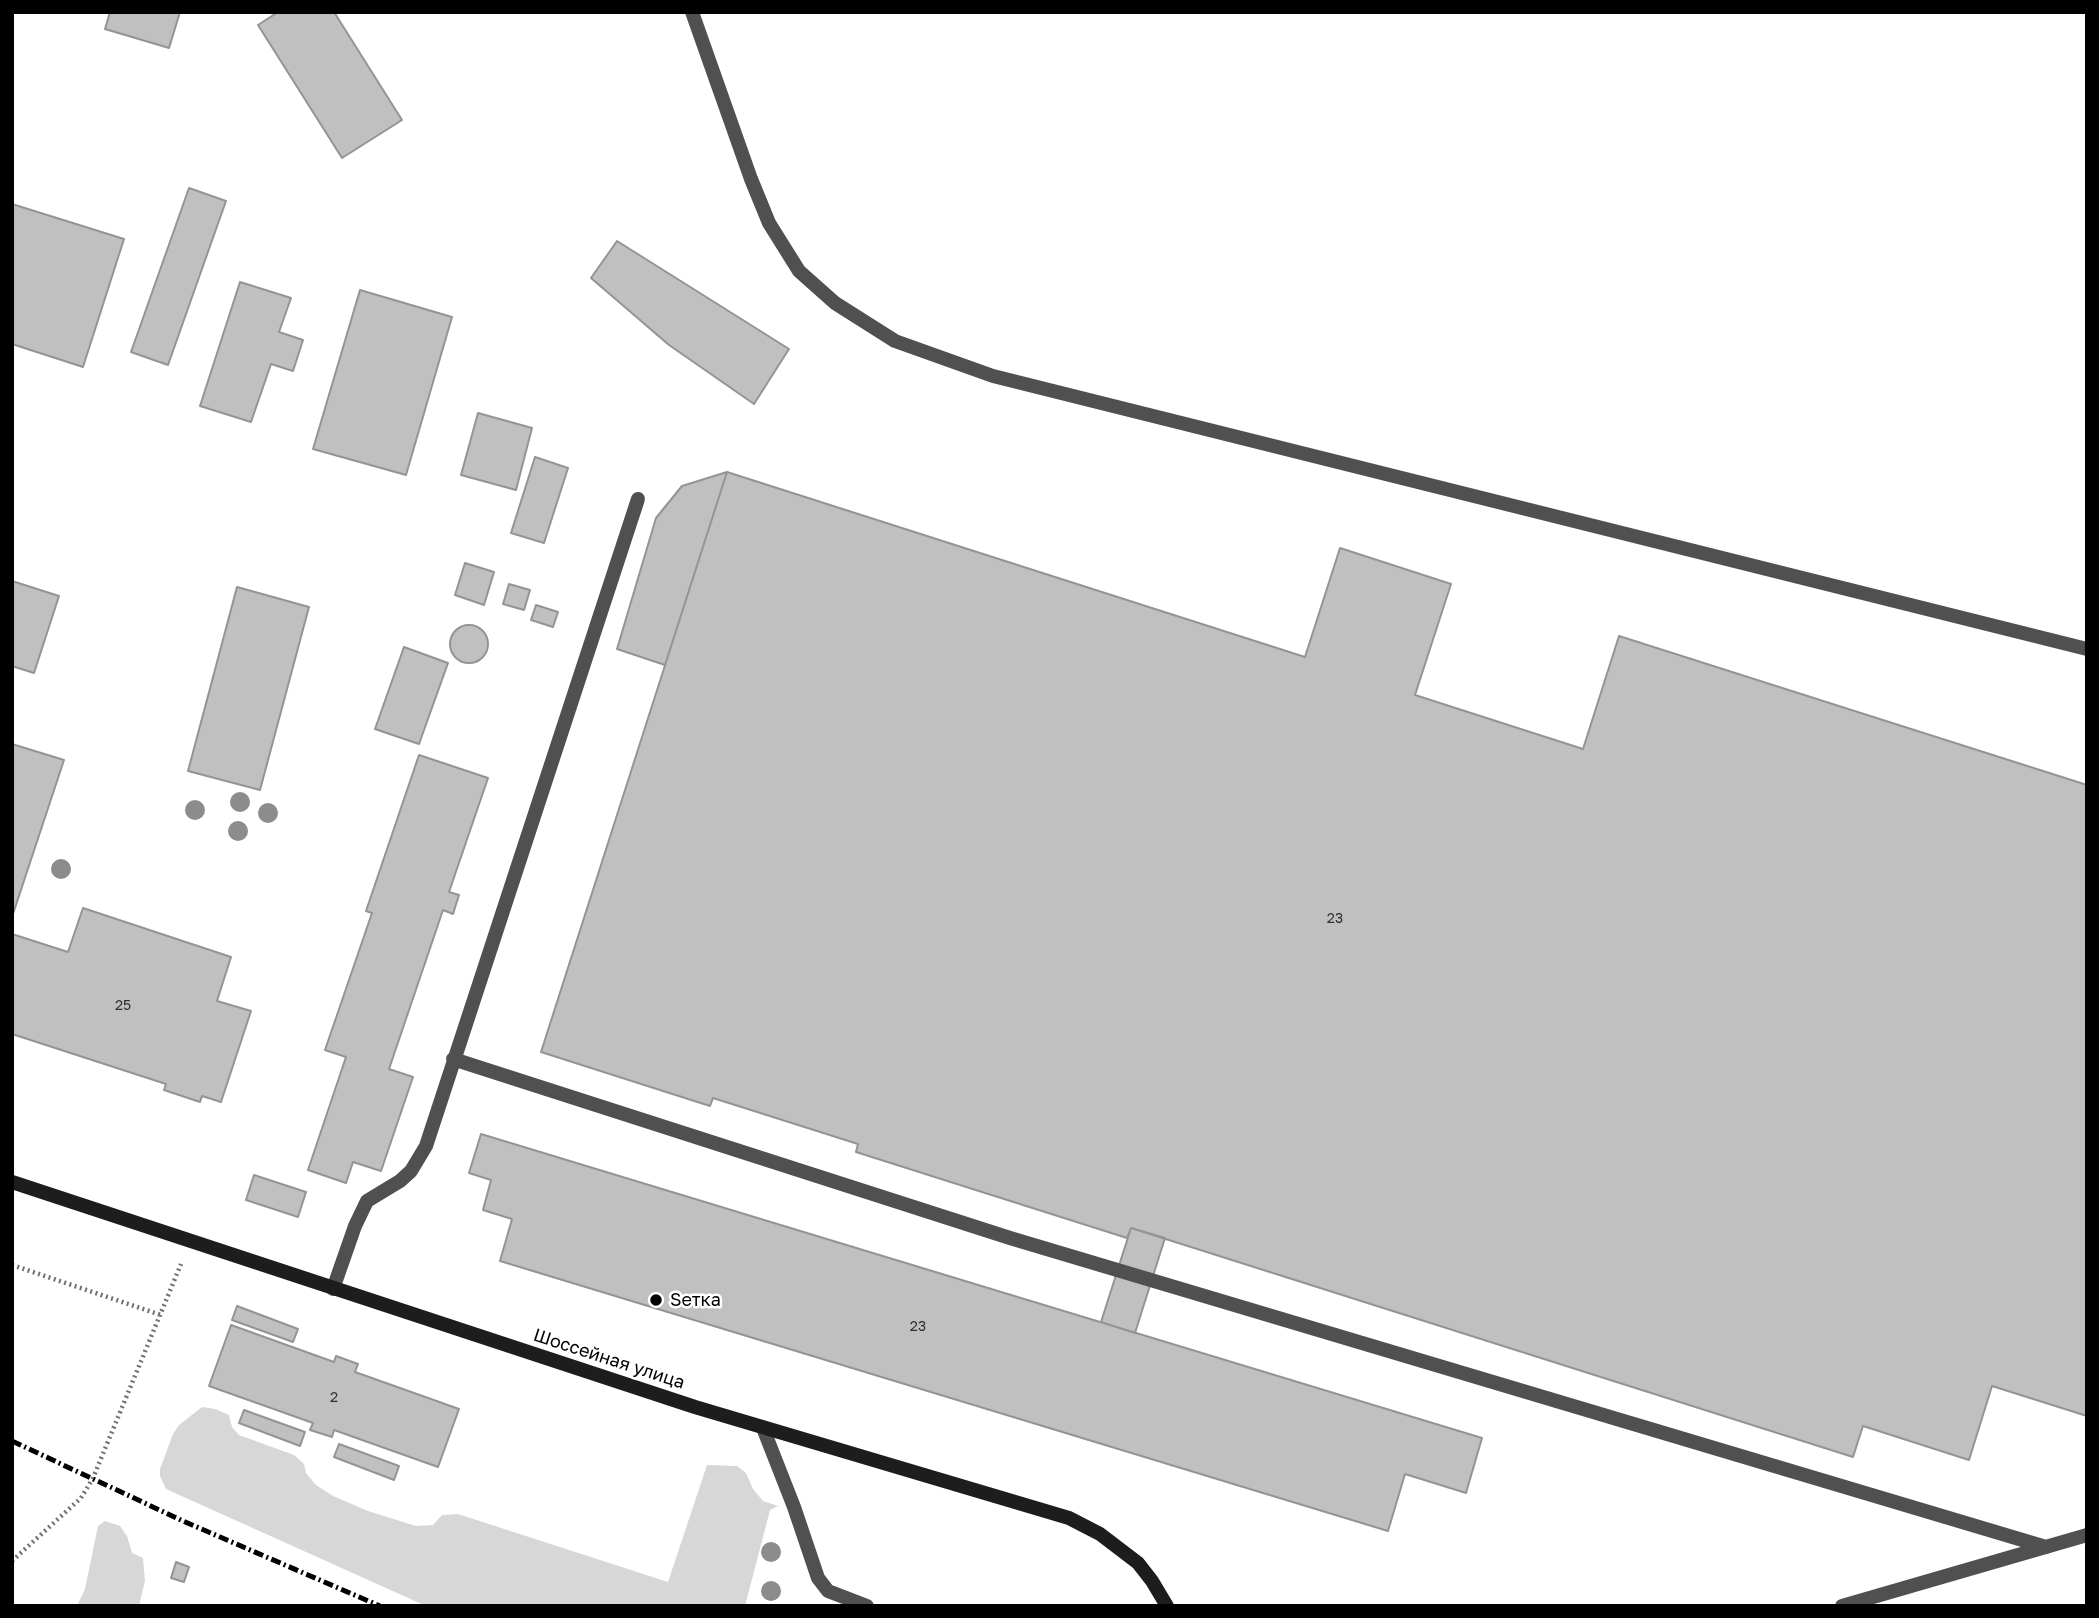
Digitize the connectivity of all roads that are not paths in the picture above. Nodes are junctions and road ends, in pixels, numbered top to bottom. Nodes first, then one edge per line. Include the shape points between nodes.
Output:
1 (692, 12) edge
2 (638, 499) dead end
3 (2087, 649) edge
4 (453, 1059) junction
5 (12, 1182) edge
6 (333, 1289) junction
7 (763, 1428) junction
8 (2087, 1535) edge
9 (2046, 1547) junction
10 (867, 1606) edge
11 (1167, 1606) edge
12 (1842, 1606) edge

1 - 3 lane via 769,223 799,271 835,303 895,341 993,376
2 - 4 lane
4 - 6 lane via 426,1146 411,1171 367,1201
4 - 9 lane via 1010,1238
5 - 6 street, Шоссейная улица
6 - 7 street, Шоссейная улица
7 - 10 lane via 818,1578 828,1591
7 - 11 street, Шоссейная улица via 1069,1518 1100,1534 1138,1563
8 - 9 lane
9 - 12 lane

